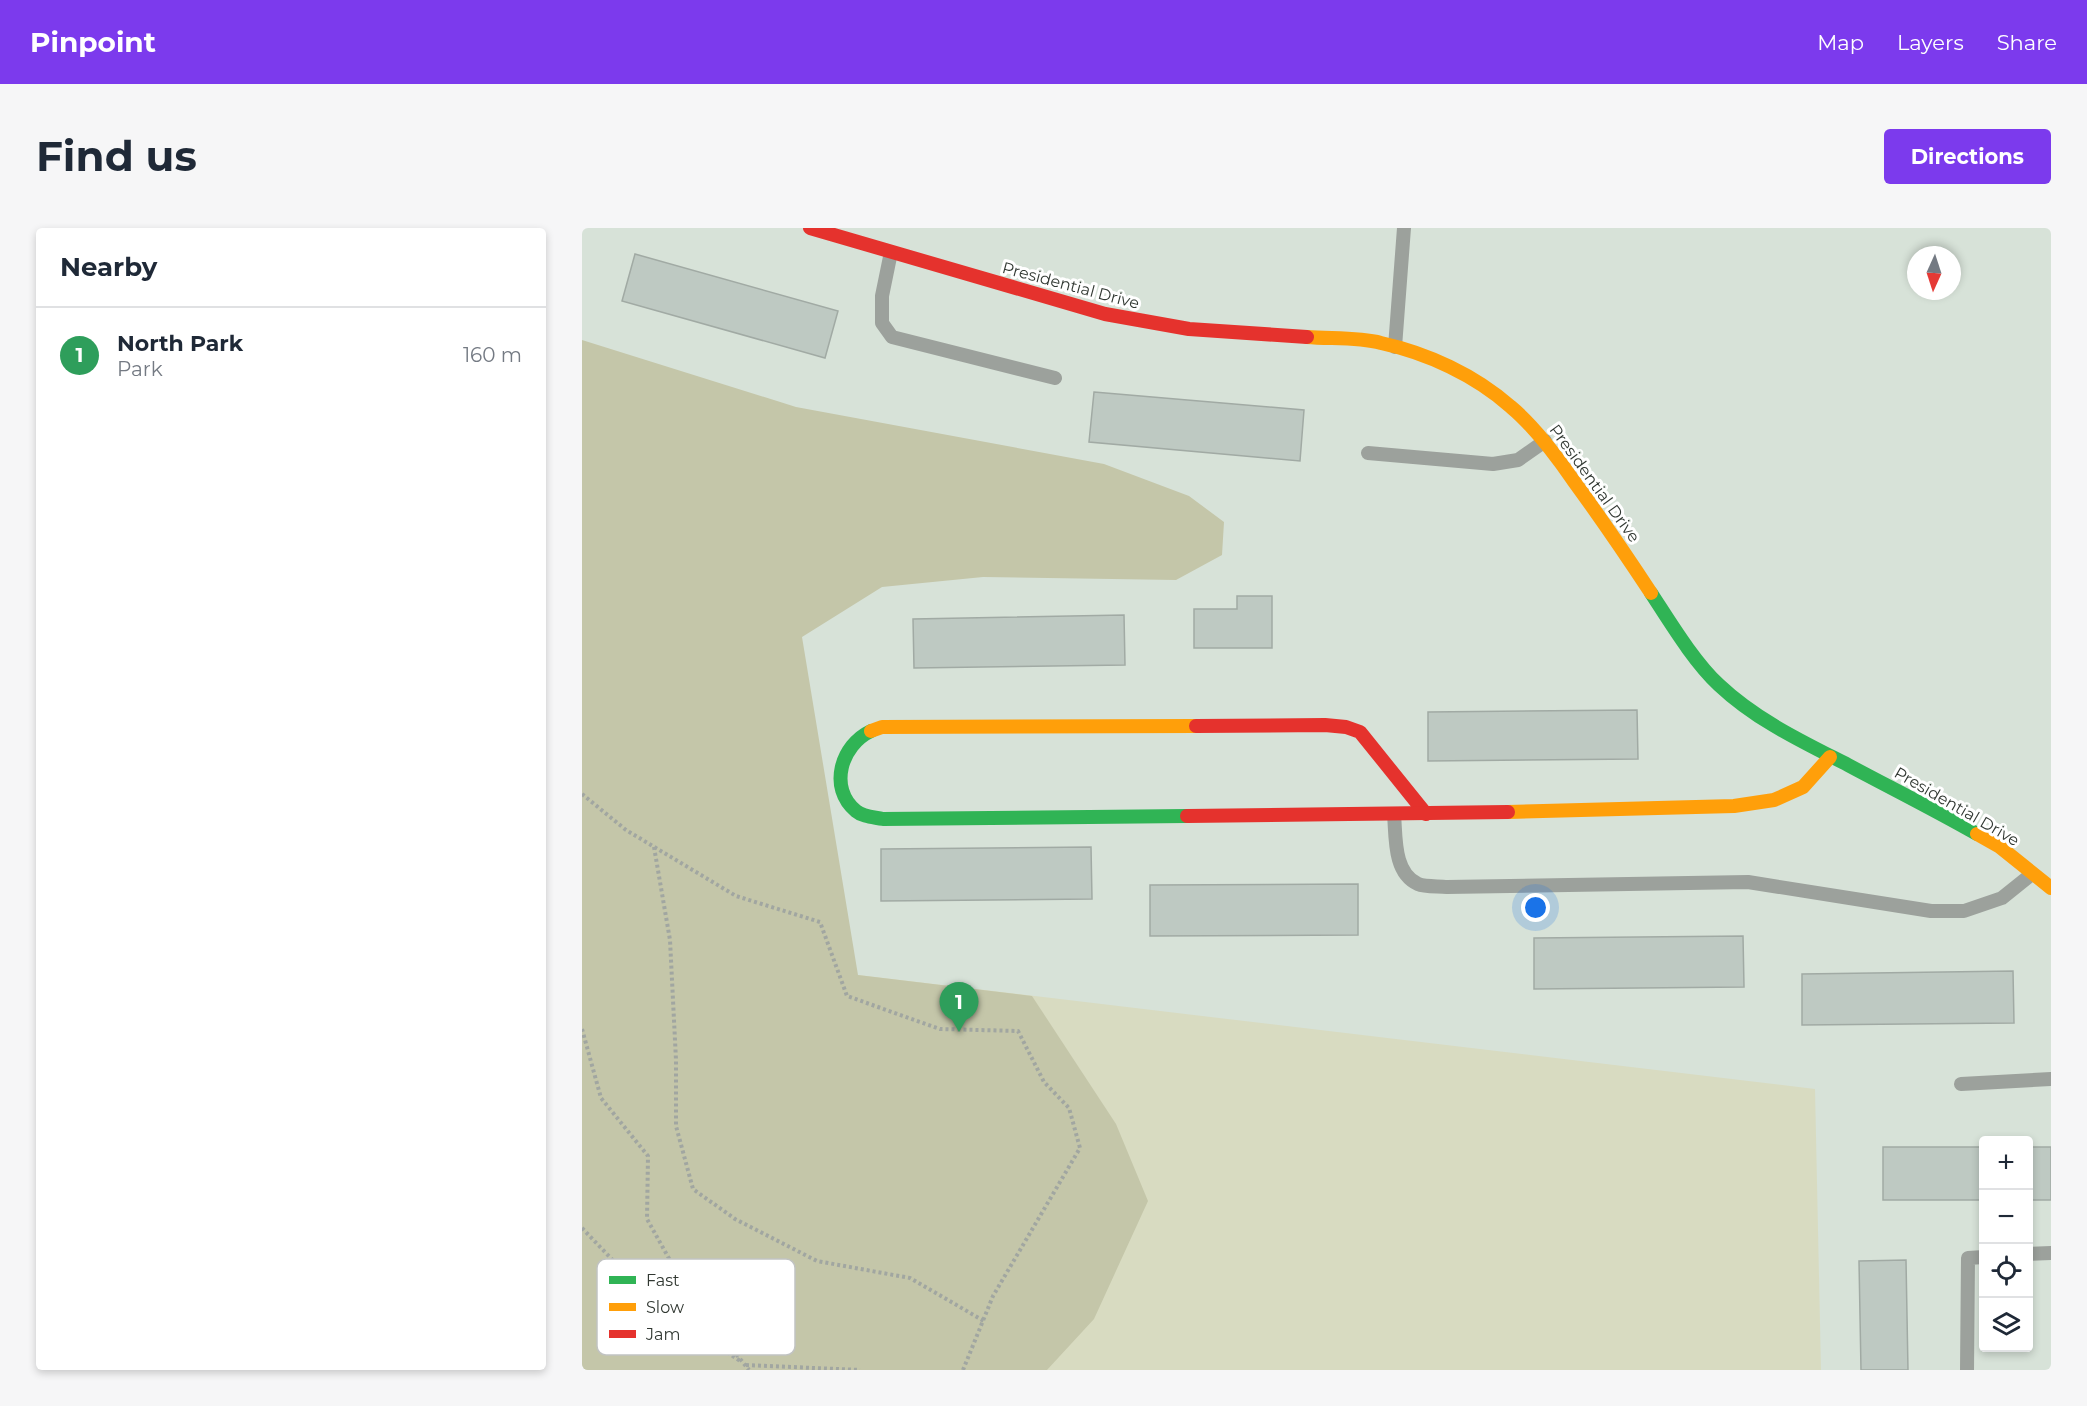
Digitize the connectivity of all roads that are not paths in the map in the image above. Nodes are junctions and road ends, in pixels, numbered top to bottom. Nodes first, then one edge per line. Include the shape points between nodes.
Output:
1 (810, 228) edge
2 (1404, 228) edge
3 (891, 252) junction
4 (1395, 347) junction
5 (1055, 378) dead end
6 (1545, 441) junction
7 (1368, 453) dead end
8 (1830, 757) junction
9 (1394, 814) junction
10 (1426, 814) junction
11 (2033, 873) junction
12 (2051, 888) edge
13 (2051, 1079) edge
14 (1961, 1084) dead end
15 (2051, 1253) edge
16 (2033, 1254) edge
17 (1979, 1257) edge
18 (1967, 1370) edge

1 - 3 street, Presidential Drive
2 - 4 lane
3 - 4 street, Presidential Drive via 1105,314 1189,329 1339,338
3 - 5 lane via 882,296 882,323 892,337
4 - 6 street, Presidential Drive via 1437,361 1493,392
6 - 7 lane via 1518,460 1493,464
6 - 8 street, Presidential Drive via 1681,638 1718,684 1768,723
8 - 10 street via 1803,787 1774,800 1734,806
8 - 11 street, Presidential Drive via 1964,826
9 - 10 street
9 - 10 street via 883,819 855,810 846,800 839,773 850,748 862,736 882,727 1325,725 1360,732
9 - 11 lane via 1398,860 1406,875 1418,884 1447,887 1748,882 1930,911 1964,911 2002,898
11 - 12 street, Presidential Drive
13 - 14 lane
15 - 16 lane
17 - 18 lane via 1968,1258

